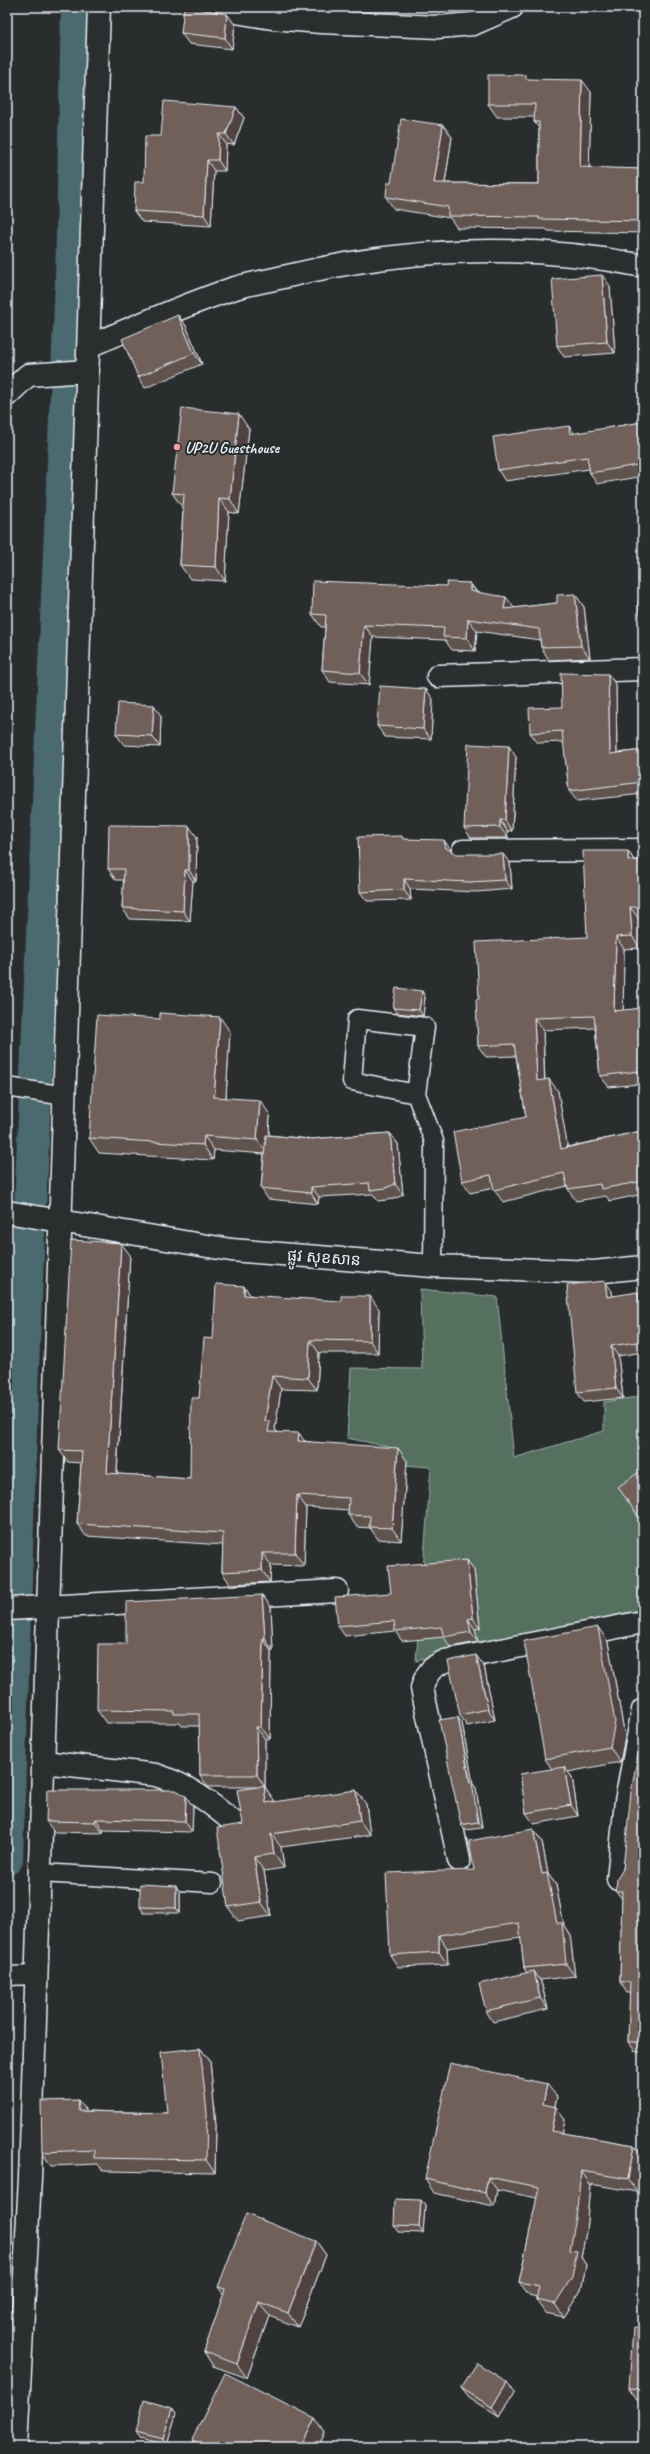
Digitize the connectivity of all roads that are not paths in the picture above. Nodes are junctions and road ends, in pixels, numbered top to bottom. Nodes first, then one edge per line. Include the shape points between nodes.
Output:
1 (99, 7) edge
2 (205, 7) edge
3 (512, 7) edge
4 (643, 266) edge
5 (89, 346) junction
6 (79, 372) junction
7 (7, 395) edge
8 (643, 669) edge
9 (438, 676) dead end
10 (643, 850) edge
11 (463, 851) dead end
12 (11, 1088) edge
13 (416, 1094) junction
14 (57, 1095) junction
15 (8, 1212) edge
16 (55, 1219) junction
17 (432, 1266) junction
18 (643, 1267) edge
19 (337, 1591) dead end
20 (42, 1607) junction
21 (7, 1609) edge
22 (643, 1622) edge
23 (643, 1710) edge
24 (44, 1762) junction
25 (237, 1825) edge
26 (459, 1860) dead end
27 (40, 1873) junction
28 (618, 1879) edge
29 (213, 1883) dead end
30 (37, 1975) junction
31 (11, 1976) edge
32 (16, 2447) edge

1 - 5 street
2 - 3 street via 272,18 440,27 473,24
4 - 5 street via 610,259 535,252 461,251 385,257 311,270 236,288
5 - 6 street
6 - 7 street via 28,375
6 - 14 street
8 - 9 street
10 - 11 street
12 - 14 lane
13 - 13 lane via 352,1081 357,1019 425,1027
13 - 17 lane via 434,1141
14 - 16 street
15 - 16 street, ផ្លូវ សុខសាន
16 - 17 street, ផ្លូវ សុខសាន via 231,1250
16 - 20 street
17 - 18 street, ផ្លូវ សុខសាន via 594,1272
19 - 20 street
20 - 21 street
20 - 24 street
22 - 26 street via 445,1661 434,1666 426,1676 422,1688
23 - 28 street via 626,1801
24 - 25 street via 156,1775 202,1797
24 - 27 street
27 - 29 lane
27 - 30 street
30 - 31 lane
30 - 32 street via 30,2178

